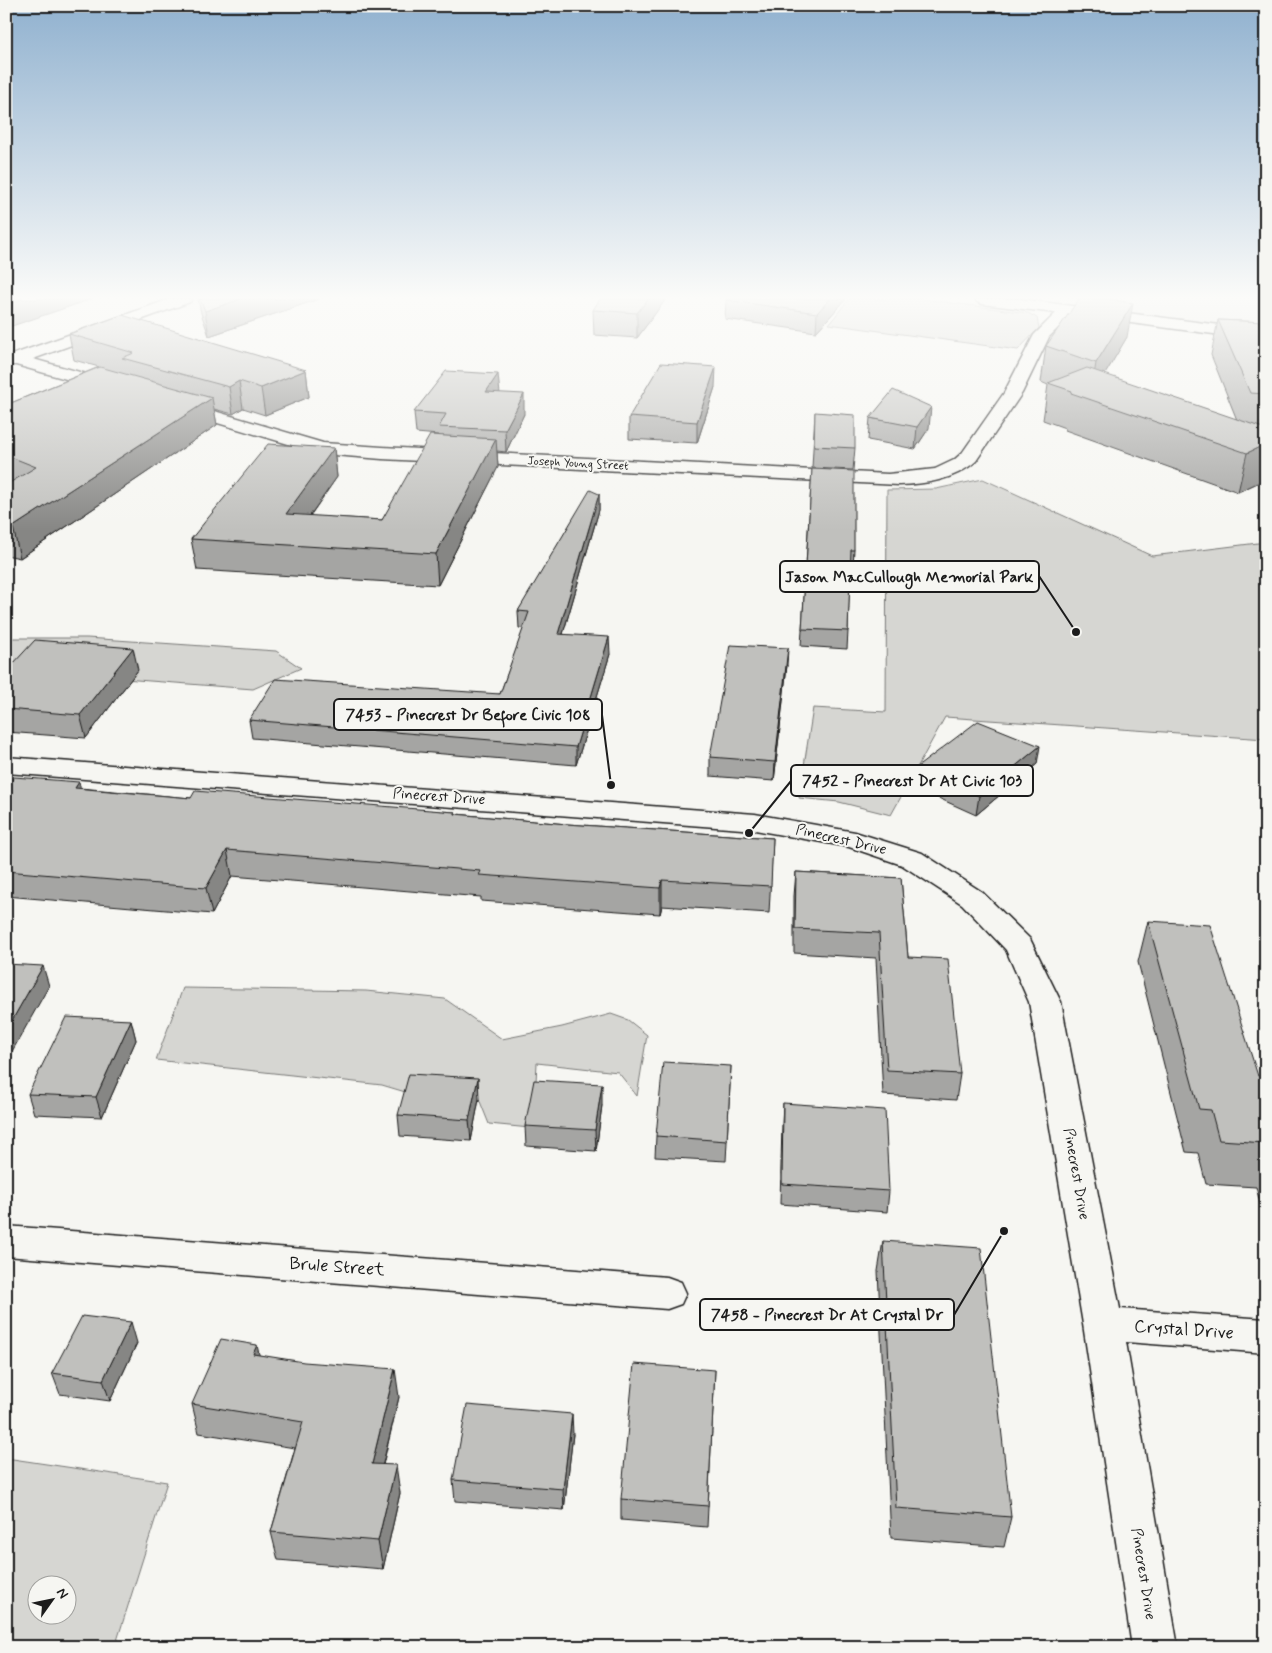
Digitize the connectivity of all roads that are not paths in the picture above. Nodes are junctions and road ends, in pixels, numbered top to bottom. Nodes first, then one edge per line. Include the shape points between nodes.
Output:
1 (67, 376) edge
2 (1021, 376) edge
3 (126, 391) edge
4 (160, 400) edge
5 (6, 765) edge
6 (6, 1241) edge
7 (667, 1293) dead end
8 (1103, 1324) junction
9 (1266, 1336) edge
10 (1155, 1647) edge

1 - 3 street
2 - 4 street, Joseph Young Street via 963,462 933,475 905,480 322,448
5 - 8 street, Pinecrest Drive via 755,822 855,840 912,859 972,898 1019,946 1046,1002
6 - 7 street, Brule Street
8 - 9 street, Crystal Drive
8 - 10 street, Pinecrest Drive

